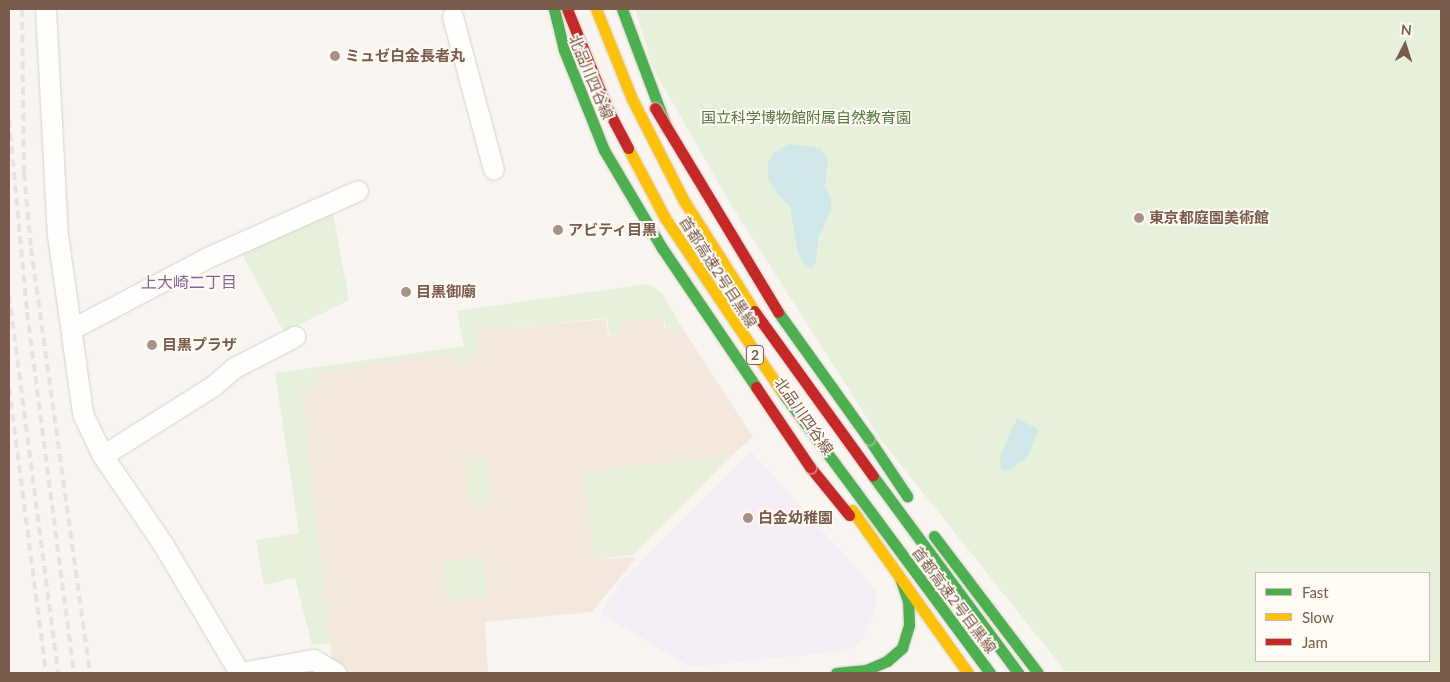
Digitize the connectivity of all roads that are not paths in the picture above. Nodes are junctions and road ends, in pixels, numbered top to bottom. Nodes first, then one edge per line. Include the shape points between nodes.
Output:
1 (46, 9) edge
2 (549, 9) edge
3 (554, 9) edge
4 (567, 9) edge
5 (596, 9) edge
6 (616, 9) edge
7 (622, 9) edge
8 (453, 17) dead end
9 (494, 170) dead end
10 (358, 191) dead end
11 (73, 329) junction
12 (295, 337) dead end
13 (103, 456) junction
14 (916, 511) dead end
15 (900, 578) junction
16 (336, 673) edge
17 (836, 673) edge
18 (968, 673) edge
19 (990, 673) edge
20 (1018, 673) edge
21 (1038, 673) edge

1 - 11 street via 57,226
2 - 15 main road, 北品川四谷線 via 561,47 622,184
3 - 15 main road, bridge via 564,50 604,150 662,248 810,467
4 - 19 main road, 首都高速2号目黒線 / 2 via 608,110 665,218 750,348 835,467
5 - 20 main road, 首都高速2号目黒線 / 2 via 632,99 684,202 775,343
6 - 14 main road, bridge via 655,108 764,293 869,439
7 - 21 main road, 北品川四谷線 via 672,142 722,234 818,383
8 - 9 street
10 - 11 street via 210,257
11 - 13 street via 83,414
12 - 13 street via 235,368 214,386
13 - 16 street via 163,544 240,673 314,660
15 - 17 main road via 908,601 908,625 902,648 888,661 866,670
15 - 18 main road, 北品川四谷線

